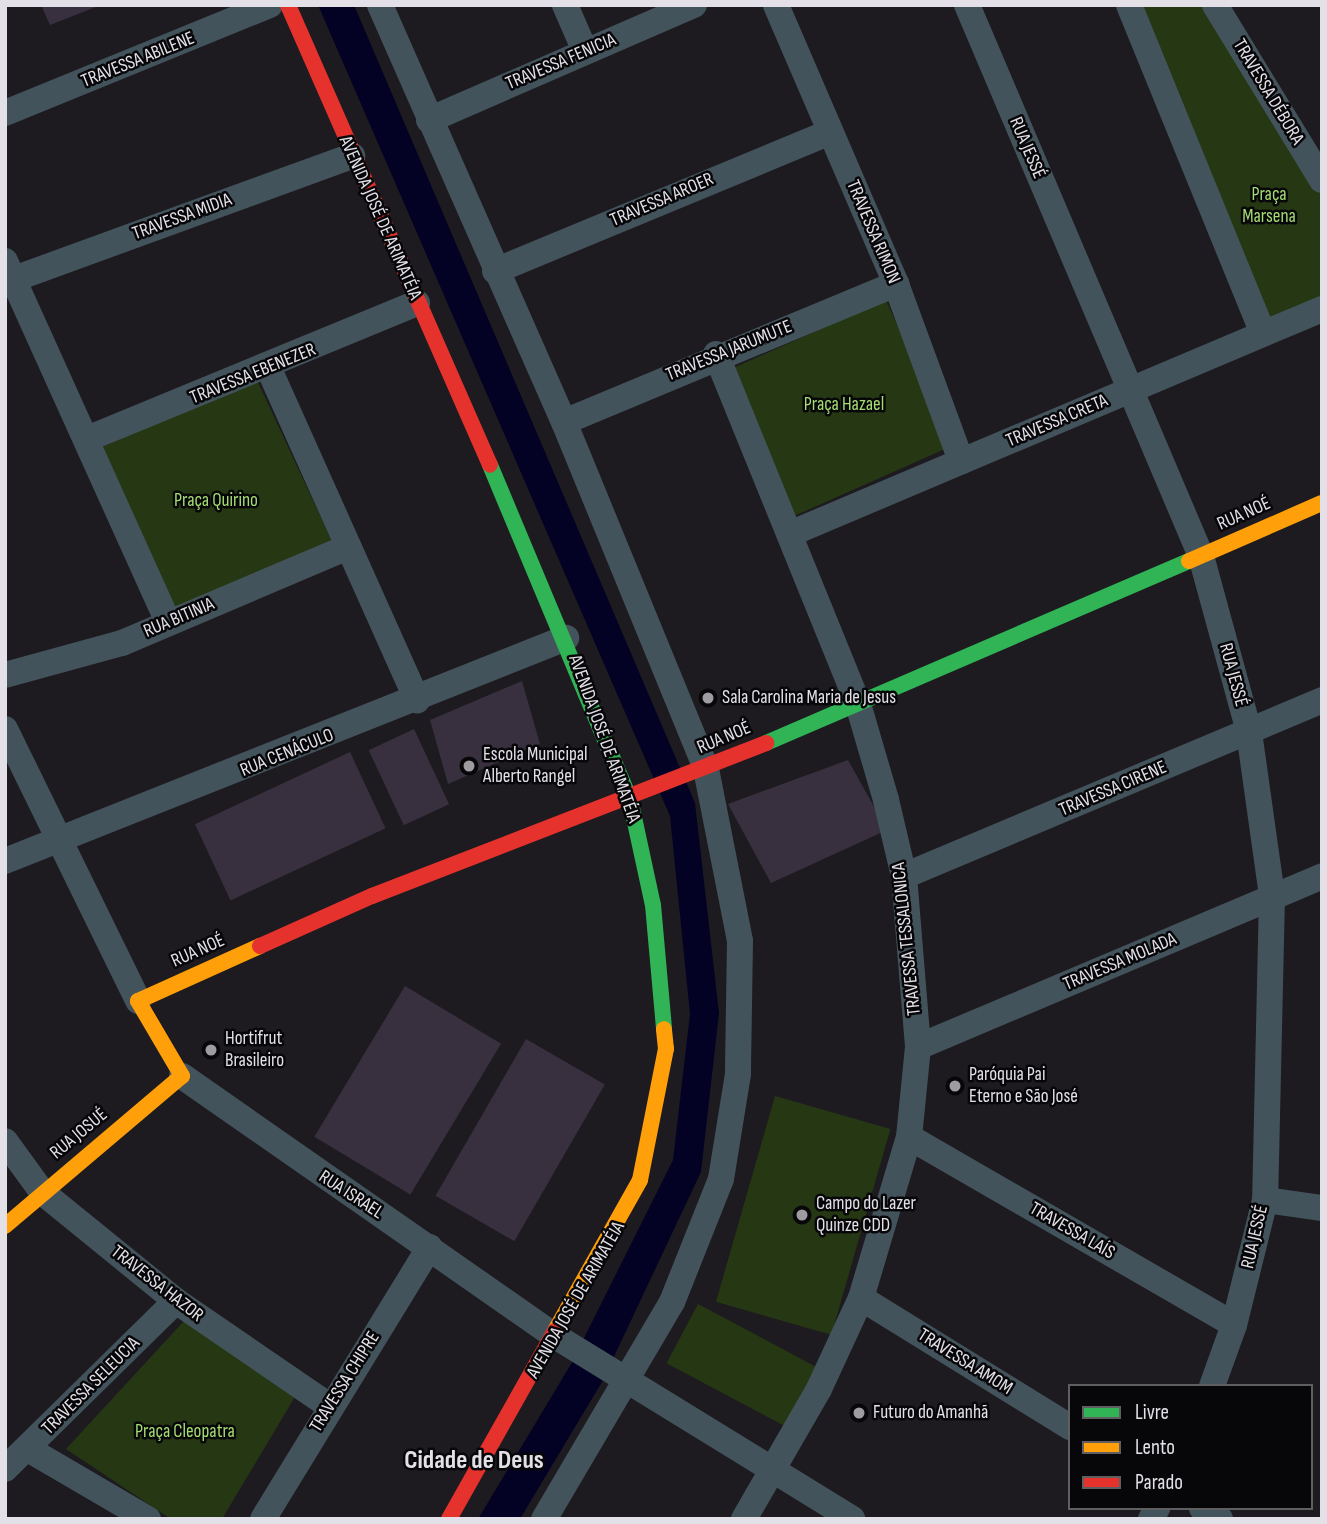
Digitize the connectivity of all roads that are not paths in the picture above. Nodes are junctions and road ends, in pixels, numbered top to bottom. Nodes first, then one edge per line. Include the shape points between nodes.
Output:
1 (270, 5) edge
2 (288, 5) edge
3 (380, 5) edge
4 (565, 5) edge
5 (694, 5) edge
6 (776, 5) edge
7 (967, 5) edge
8 (1129, 5) edge
9 (1215, 5) edge
10 (585, 51) junction
11 (7, 109) edge
12 (429, 120) junction
13 (830, 132) junction
14 (352, 156) junction
15 (1322, 180) edge
16 (9, 270) edge
17 (495, 271) junction
18 (896, 284) junction
19 (417, 303) junction
20 (1322, 309) edge
21 (1263, 333) junction
22 (716, 354) junction
23 (269, 369) junction
24 (1131, 390) junction
25 (564, 422) junction
26 (88, 439) junction
27 (961, 461) junction
28 (1322, 503) edge
29 (792, 533) junction
30 (348, 547) junction
31 (1201, 556) junction
32 (168, 622) junction
33 (566, 638) junction
34 (5, 675) edge
35 (417, 700) junction
36 (1322, 700) edge
37 (858, 704) junction
38 (5, 729) edge
39 (1249, 732) junction
40 (702, 770) junction
41 (634, 798) junction
42 (59, 844) junction
43 (5, 861) edge
44 (904, 876) junction
45 (1322, 876) edge
46 (1272, 897) junction
47 (138, 1001) junction
48 (918, 1047) junction
49 (182, 1076) junction
50 (909, 1137) junction
51 (5, 1141) edge
52 (42, 1192) junction
53 (1265, 1200) junction
54 (1322, 1208) edge
55 (5, 1226) edge
56 (430, 1247) junction
57 (861, 1298) junction
58 (176, 1301) junction
59 (1234, 1325) junction
60 (560, 1339) junction
61 (624, 1377) junction
62 (1213, 1384) edge
63 (328, 1405) junction
64 (1068, 1426) edge
65 (29, 1450) junction
66 (5, 1469) edge
67 (772, 1474) junction
68 (148, 1519) edge
69 (263, 1519) edge
70 (449, 1519) edge
71 (544, 1519) edge
72 (744, 1519) edge
73 (852, 1519) edge

1 - 11 street, TRAVESSA ABILENE
2 - 14 street, AVENIDA JOSÉ DE ARIMATÉIA
3 - 12 street
4 - 10 street
5 - 10 street, TRAVESSA FENICIA
6 - 13 street, TRAVESSA RIMON
7 - 24 street, RUA JESSÉ
8 - 21 street
9 - 15 street, TRAVESSA DÉBORA
10 - 12 street, TRAVESSA FENICIA
12 - 17 street
13 - 17 street, TRAVESSA AROER
13 - 18 street, TRAVESSA RIMON
14 - 16 street, TRAVESSA MIDIA
14 - 19 street, AVENIDA JOSÉ DE ARIMATÉIA
16 - 26 street
17 - 25 street
18 - 22 street, TRAVESSA JARUMUTE
18 - 27 street, TRAVESSA RIMON
19 - 23 street, TRAVESSA EBENEZER
19 - 33 street, AVENIDA JOSÉ DE ARIMATÉIA
20 - 21 street, TRAVESSA CRETA
21 - 24 street, TRAVESSA CRETA
22 - 25 street, TRAVESSA JARUMUTE
22 - 29 street, TRAVESSA TESSALONICA
23 - 26 street, TRAVESSA EBENEZER
23 - 30 street
24 - 27 street, TRAVESSA CRETA
24 - 31 street, RUA JESSÉ
25 - 40 street
26 - 32 street
27 - 29 street, TRAVESSA CRETA
28 - 31 street, RUA NOÉ
29 - 37 street, TRAVESSA TESSALONICA
30 - 32 street, RUA BITINIA
30 - 35 street
31 - 37 street, RUA NOÉ
31 - 39 street, RUA JESSÉ
32 - 34 street, RUA BITINIA via 122,643
33 - 35 street, RUA CENÁCULO
33 - 41 street, AVENIDA JOSÉ DE ARIMATÉIA
35 - 42 street, RUA CENÁCULO
36 - 39 street, TRAVESSA CIRENE
37 - 40 street, RUA NOÉ
37 - 44 street, TRAVESSA TESSALONICA
38 - 42 street, RUA ISRAEL
39 - 44 street, TRAVESSA CIRENE
39 - 46 street, RUA JESSÉ
40 - 41 street, RUA NOÉ
40 - 61 street via 740,941 738,1074 721,1179 672,1302
41 - 47 street, RUA NOÉ via 372,896
41 - 60 street, AVENIDA JOSÉ DE ARIMATÉIA via 653,905 666,1049 661,1088 639,1180
42 - 43 street, RUA CENÁCULO
42 - 47 street, RUA ISRAEL
44 - 48 street, TRAVESSA TESSALONICA
45 - 46 street, TRAVESSA MOLADA
46 - 48 street, TRAVESSA MOLADA
46 - 53 street, RUA JESSÉ
47 - 49 street, RUA ISRAEL
48 - 50 street, TRAVESSA TESSALONICA
49 - 52 street, RUA JOSUÉ
49 - 56 street, RUA ISRAEL
50 - 57 street, TRAVESSA TESSALONICA
50 - 59 street, TRAVESSA LAÍS
51 - 52 street, TRAVESSA HAZOR
52 - 55 street, RUA JOSUÉ
52 - 58 street, TRAVESSA HAZOR
53 - 54 street
53 - 59 street, RUA JESSÉ
56 - 60 street, RUA ISRAEL
56 - 63 street, TRAVESSA CHIPRE
57 - 64 street, TRAVESSA AMOM
57 - 67 street, TRAVESSA TESSALONICA
58 - 63 street, TRAVESSA HAZOR
58 - 65 street, TRAVESSA SELEUCIA
59 - 62 street, RUA JESSÉ
60 - 61 street, RUA ISRAEL
60 - 70 street, AVENIDA JOSÉ DE ARIMATÉIA
61 - 67 street, RUA ISRAEL
61 - 71 street
63 - 69 street, TRAVESSA CHIPRE
65 - 66 street, TRAVESSA SELEUCIA
65 - 68 street
67 - 72 street, TRAVESSA TESSALONICA
67 - 73 street, RUA ISRAEL

